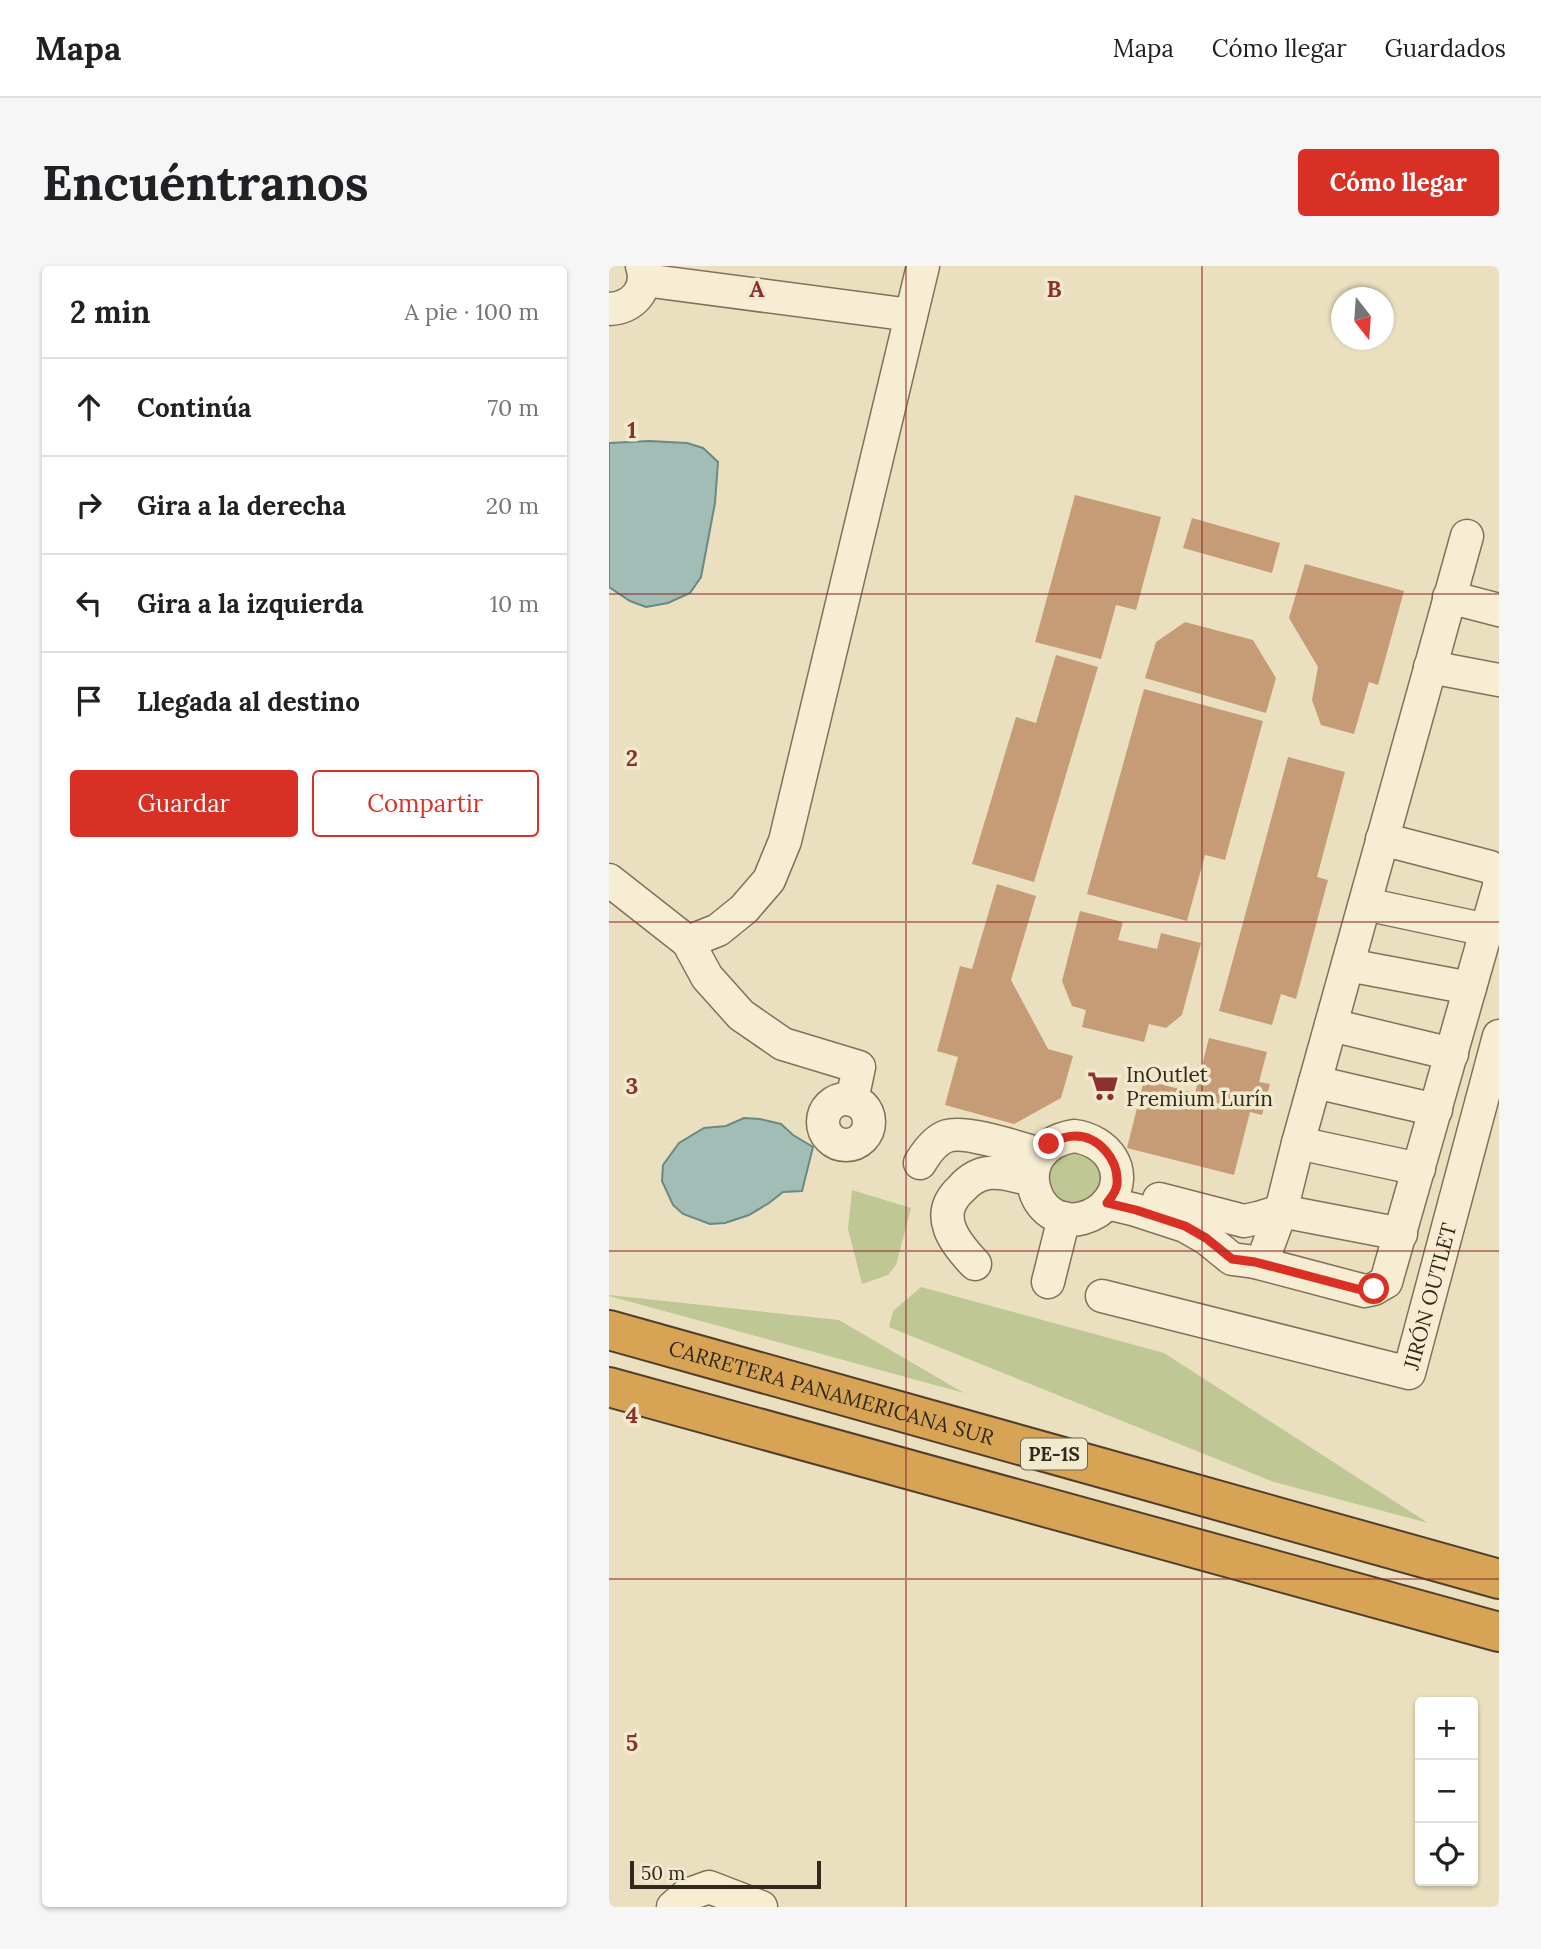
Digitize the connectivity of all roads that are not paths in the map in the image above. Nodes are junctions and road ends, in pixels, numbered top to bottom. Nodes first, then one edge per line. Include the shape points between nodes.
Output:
1 (923, 266) edge
2 (643, 273) edge
3 (609, 309) edge
4 (911, 315) junction
5 (1467, 536) dead end
6 (1450, 597) junction
7 (1499, 610) edge
8 (1430, 667) junction
9 (1499, 680) edge
10 (1382, 839) junction
11 (1499, 879) edge
12 (609, 880) edge
13 (1499, 886) edge
14 (1365, 904) junction
15 (1487, 930) junction
16 (688, 942) junction
17 (1348, 965) junction
18 (1470, 988) junction
19 (1331, 1025) junction
20 (1499, 1036) edge
21 (1452, 1054) junction
22 (1315, 1082) junction
23 (852, 1100) dead end
24 (1436, 1110) junction
25 (1298, 1143) junction
26 (920, 1163) dead end
27 (1036, 1167) junction
28 (1419, 1169) junction
29 (1113, 1194) junction
30 (1281, 1210) junction
31 (1064, 1219) junction
32 (1401, 1234) junction
33 (1255, 1262) junction
34 (975, 1264) dead end
35 (1048, 1282) dead end
36 (1102, 1296) dead end
37 (609, 1330) edge
38 (609, 1387) edge
39 (1499, 1578) edge
40 (1499, 1632) edge
41 (673, 1907) edge
42 (761, 1907) edge

1 - 4 street
2 - 3 street via 640,294 632,303
2 - 4 street
4 - 16 street via 785,841 769,880 744,909 718,930
5 - 6 street
6 - 7 street
6 - 8 street
8 - 9 street
8 - 10 street
10 - 11 street via 1490,867
10 - 14 street
12 - 16 street
13 - 15 street
14 - 15 street
14 - 17 street
15 - 18 street
16 - 23 street via 708,976 741,1015 783,1044 859,1067
17 - 18 street
17 - 19 street
18 - 21 street
19 - 21 street
19 - 22 street
20 - 36 street, JIRÓN OUTLET via 1409,1373
21 - 24 street
22 - 24 street
22 - 25 street
24 - 28 street
25 - 28 street
25 - 30 street
26 - 27 street via 925,1153 947,1136 963,1135
27 - 29 street via 1049,1144 1061,1138 1087,1138 1110,1155 1115,1168
27 - 31 street via 1035,1192 1041,1204
27 - 34 street via 978,1176 953,1196 947,1211 949,1229
28 - 32 street
29 - 30 street via 1147,1196 1244,1221
29 - 31 street via 1092,1216
29 - 33 street via 1136,1210 1185,1226 1232,1259
30 - 32 street
30 - 33 street via 1264,1257
31 - 35 street
32 - 33 street via 1386,1282 1365,1291
37 - 39 highway, CARRETERA PANAMERICANA SUR / PE-1S
38 - 40 highway, PE-1S
41 - 42 street via 687,1895 709,1887

